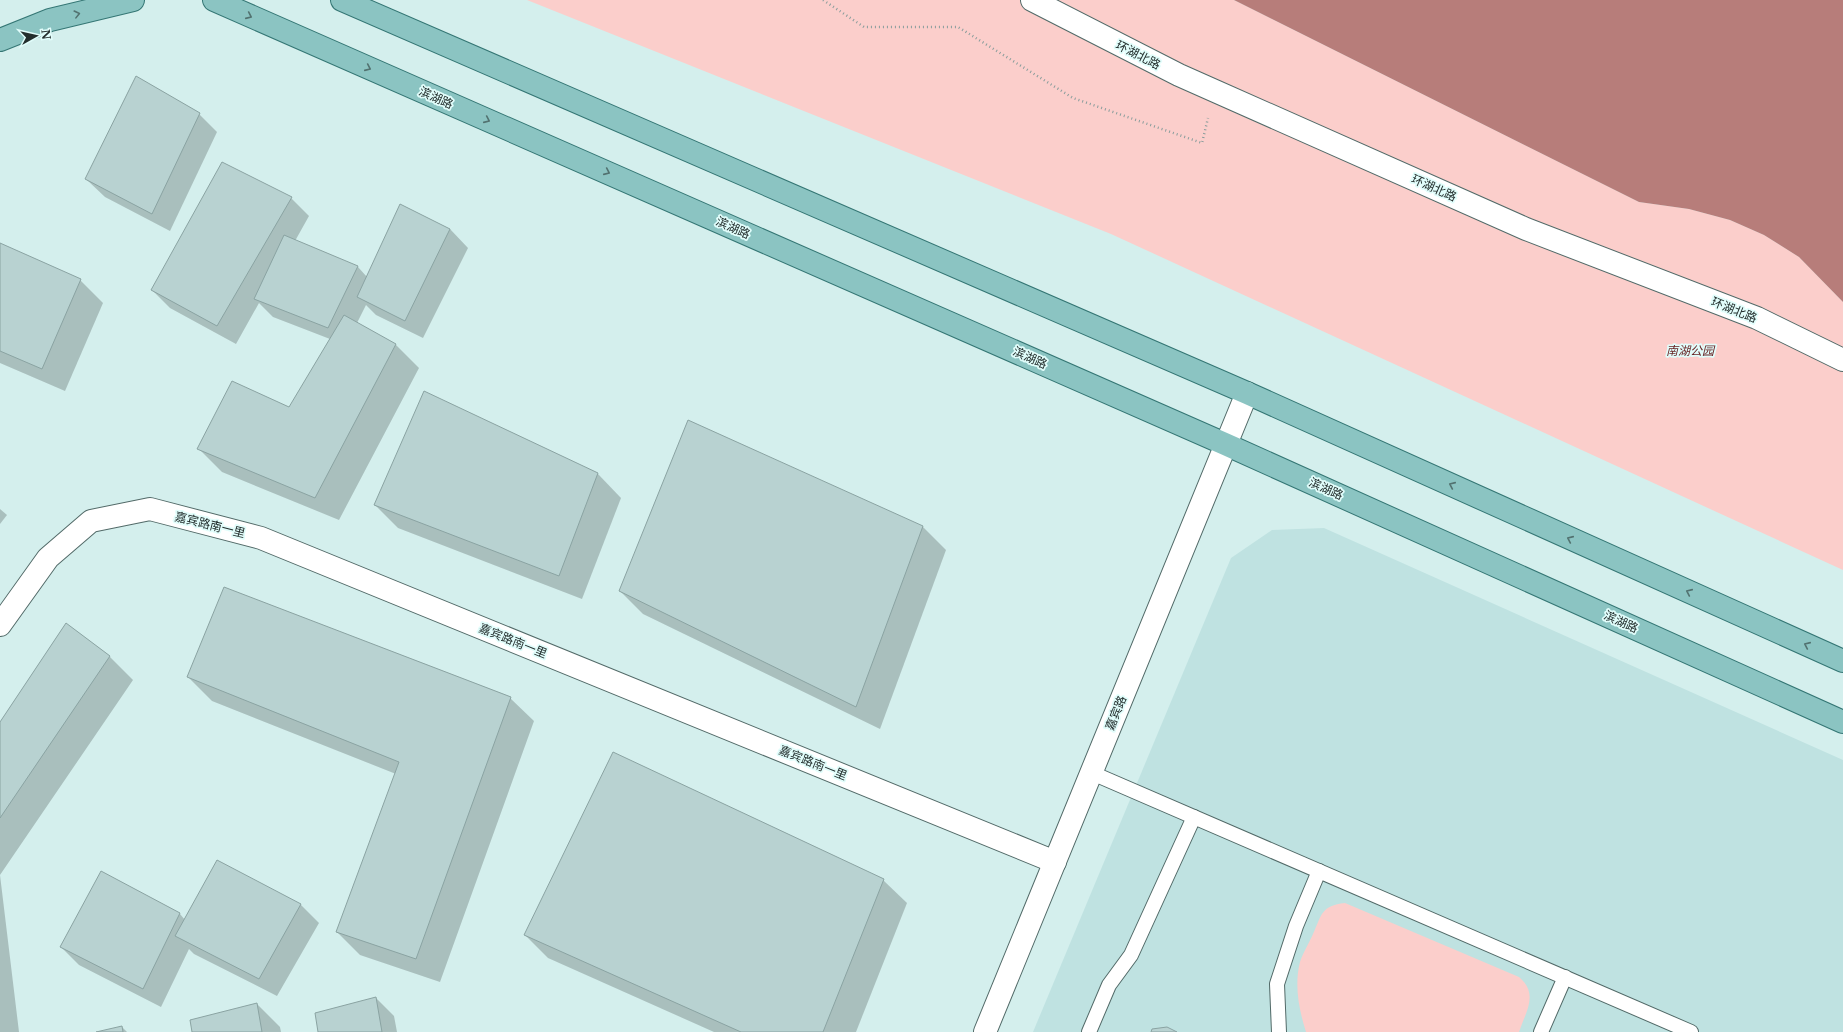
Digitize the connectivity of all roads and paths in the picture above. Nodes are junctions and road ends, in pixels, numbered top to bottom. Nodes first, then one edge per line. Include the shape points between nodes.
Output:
1 (133, 0) edge
2 (214, 0) edge
3 (342, 0) edge
4 (823, 0) edge
5 (1032, 0) edge
6 (0, 40) edge
7 (1215, 91) junction
8 (1843, 360) edge
9 (1248, 393) junction
10 (1225, 444) junction
11 (0, 625) edge
12 (1843, 661) edge
13 (1843, 722) edge
14 (1092, 773) junction
15 (1194, 817) junction
16 (1055, 862) junction
17 (1319, 871) junction
18 (1565, 978) junction
19 (985, 1032) edge
20 (1089, 1032) edge
21 (1279, 1032) edge
22 (1541, 1032) edge
23 (1691, 1032) edge

6 -> 1 main road via 50,20
2 -> 10 main road, 滨湖路
3 - 9 main road
4 - 7 path via 864,27 958,27 1073,98 1202,143
5 - 7 street, 环湖北路
7 - 8 street, 环湖北路 via 1526,229 1757,318
9 - 10 street, 嘉宾路
12 -> 9 main road
10 - 13 main road, 滨湖路
10 - 14 street, 嘉宾路
11 - 16 street, 嘉宾路南一里 via 48,558 92,521 150,509 261,538
14 - 15 lane
14 - 16 street, 嘉宾路
15 - 17 lane
15 - 20 lane via 1131,955 1109,985
16 - 19 street, 嘉宾路
17 - 18 lane
17 - 21 lane via 1296,926 1277,984
18 - 22 lane
18 - 23 lane

